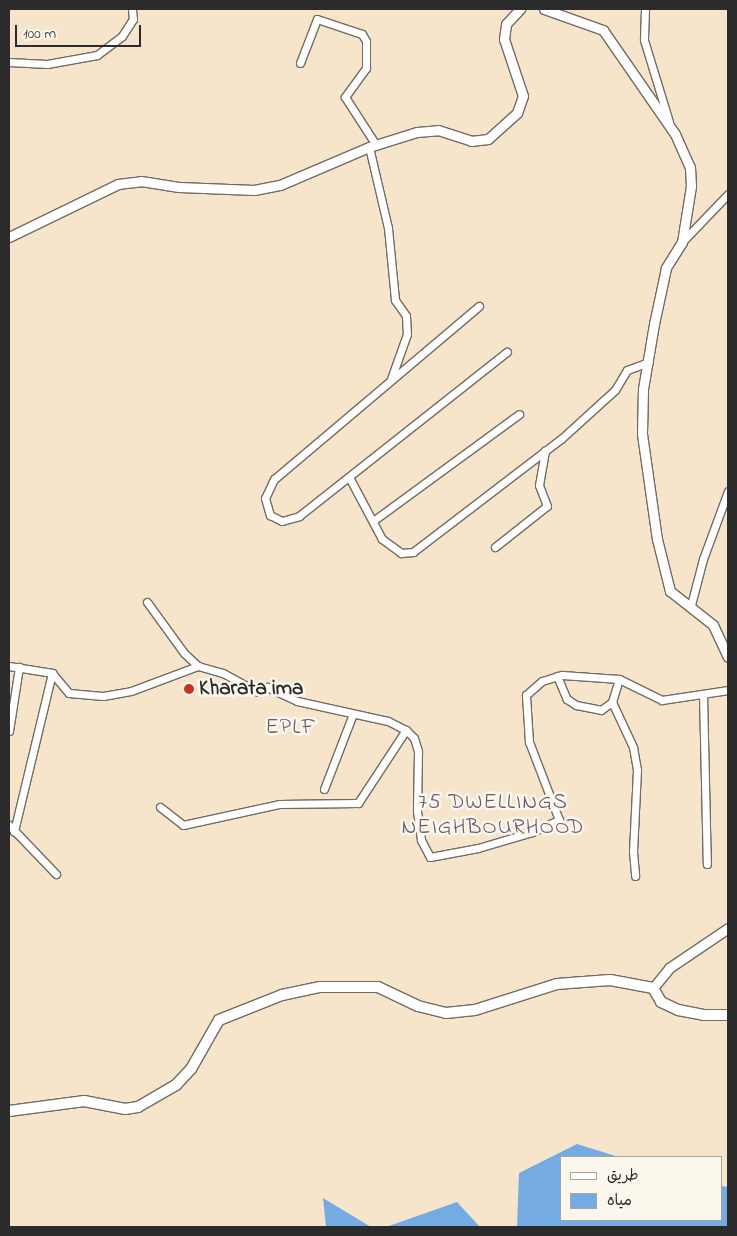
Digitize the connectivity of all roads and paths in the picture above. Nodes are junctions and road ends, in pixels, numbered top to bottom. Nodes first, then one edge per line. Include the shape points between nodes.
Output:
1 (132, 9) edge
2 (520, 9) edge
3 (645, 9) edge
4 (548, 10) edge
5 (9, 62) edge
6 (300, 63) dead end
7 (670, 127) junction
8 (372, 146) junction
9 (728, 194) edge
10 (9, 237) edge
11 (682, 242) junction
12 (479, 306) dead end
13 (507, 352) dead end
14 (649, 362) junction
15 (391, 378) junction
16 (519, 414) dead end
17 (546, 451) junction
18 (349, 477) junction
19 (728, 491) edge
20 (373, 521) junction
21 (495, 548) dead end
22 (147, 602) dead end
23 (691, 605) junction
24 (728, 658) edge
25 (9, 666) edge
26 (198, 666) junction
27 (19, 667) junction
28 (52, 673) junction
29 (557, 676) junction
30 (619, 679) junction
31 (728, 690) edge
32 (702, 694) junction
33 (612, 702) junction
34 (353, 714) junction
35 (406, 730) junction
36 (9, 731) edge
37 (324, 789) dead end
38 (160, 807) dead end
39 (9, 825) edge
40 (14, 831) junction
41 (707, 864) dead end
42 (56, 874) dead end
43 (635, 876) dead end
44 (728, 928) edge
45 (653, 988) junction
46 (728, 1016) edge
47 (9, 1111) edge

1 - 5 street via 133,19 122,36 97,55 47,64
2 - 8 street via 506,24 504,39 523,96 517,112 488,139 471,141 438,130 417,132
3 - 7 street via 644,40
4 - 7 street via 603,30
6 - 8 street via 318,19 362,34 366,41 366,68 345,97
7 - 11 street via 685,150 690,167 691,186
8 - 10 street via 280,185 254,190 189,188 141,181 118,184
8 - 15 street via 388,228 396,300 406,316 407,334
9 - 11 street
11 - 14 street via 666,268
12 - 15 street
13 - 18 street
14 - 17 street via 627,370 615,390
14 - 23 street via 643,389 642,434 657,540 670,591
15 - 18 street via 274,479 265,498 270,516 282,521 299,516
16 - 20 street
17 - 20 street via 413,552 401,553 391,548
17 - 21 street via 539,485 547,506
18 - 20 street
19 - 23 street via 702,559
22 - 26 street via 184,653
23 - 24 street via 713,625
25 - 27 street
26 - 28 street via 131,691 103,696 69,693
26 - 34 street via 223,673 256,691 267,688 297,701
27 - 28 street
27 - 36 street
28 - 40 street
29 - 30 street
29 - 33 street via 568,699 576,705 601,710
29 - 35 street via 542,681 526,695 529,742 559,820 532,832 478,848 430,857 421,840 417,811 418,752 414,738
30 - 32 street via 662,700
30 - 33 street
31 - 32 street
32 - 41 street
33 - 43 street via 633,747 637,770
34 - 35 street via 388,721
34 - 37 street
35 - 38 street via 358,803 279,804 183,825
39 - 40 street
40 - 42 street
44 - 45 street via 669,968
45 - 46 main road via 661,1002 678,1010
45 - 47 main road via 610,980 575,981 475,1010 446,1013 418,1006 391,992 370,986 298,990 219,1020 191,1069 176,1085 138,1107 126,1109 84,1101

